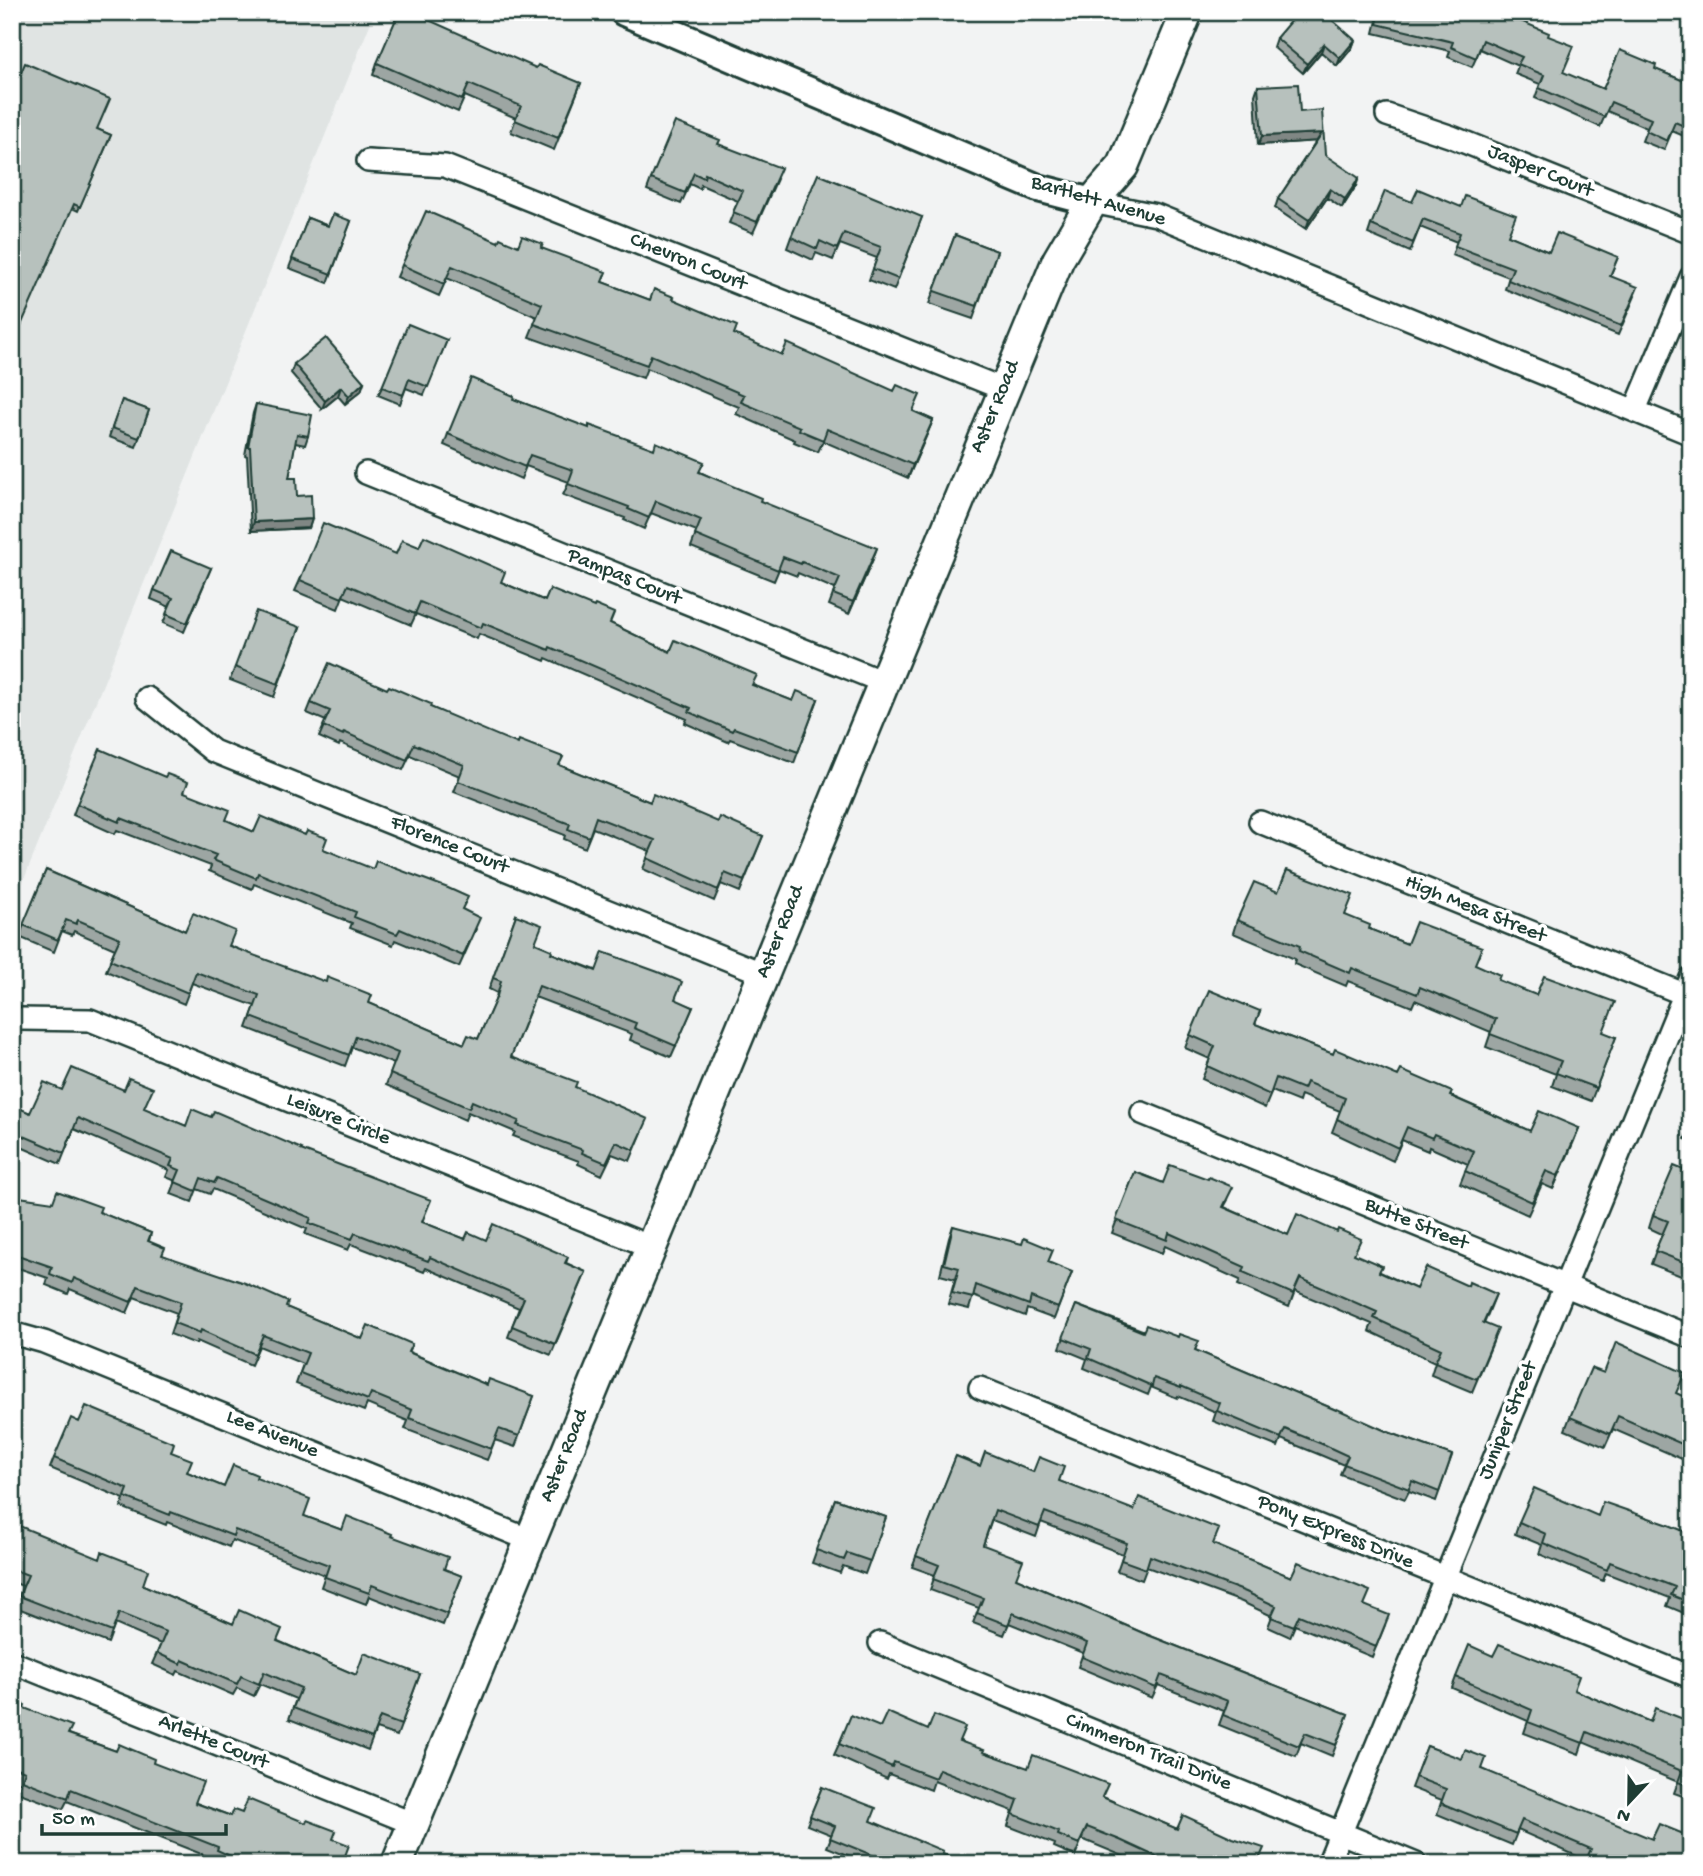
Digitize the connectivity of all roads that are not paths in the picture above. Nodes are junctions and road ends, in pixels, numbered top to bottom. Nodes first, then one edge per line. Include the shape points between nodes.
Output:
1 (624, 12) edge
2 (1187, 12) edge
3 (1387, 115) dead end
4 (368, 161) dead end
5 (1092, 202) junction
6 (1691, 233) edge
7 (1691, 277) edge
8 (1003, 389) junction
9 (1635, 410) junction
10 (1691, 434) edge
11 (366, 473) dead end
12 (883, 682) junction
13 (147, 698) dead end
14 (1260, 822) dead end
15 (764, 974) junction
16 (1688, 990) edge
17 (20, 1019) dead end
18 (1142, 1113) dead end
19 (651, 1247) junction
20 (1564, 1286) junction
21 (12, 1333) edge
22 (1691, 1338) edge
23 (980, 1388) dead end
24 (530, 1540) junction
25 (1445, 1577) junction
26 (880, 1643) dead end
27 (12, 1662) edge
28 (1691, 1677) edge
29 (414, 1824) junction
30 (1341, 1833) junction
31 (397, 1864) edge
32 (1328, 1864) edge
33 (1416, 1864) edge

1 - 5 street, Bartlett Avenue via 1038,187
2 - 5 main road, Aster Road via 1123,166
3 - 6 street, Jasper Court
4 - 8 street, Chevron Court via 445,166
5 - 8 main road, Aster Road via 1058,260
5 - 9 street, Bartlett Avenue via 1156,215
7 - 9 street
8 - 12 main road, Aster Road
9 - 10 street, Bartlett Avenue
11 - 12 street, Pampas Court
12 - 15 main road, Aster Road
13 - 15 street, Florence Court via 213,751
14 - 16 street, High Mesa Street
15 - 19 main road, Aster Road
16 - 20 street, Juniper Street
17 - 19 street, Leisure Circle via 90,1020
18 - 20 street, Butte Street
19 - 24 main road, Aster Road
20 - 22 street, Butte Street
20 - 25 street, Juniper Street
21 - 24 street, Lee Avenue via 44,1342
23 - 25 street, Pony Express Drive
24 - 29 main road, Aster Road
25 - 28 street, Pony Express Drive
25 - 30 street, Juniper Street
26 - 30 street, Cimmeron Trail Drive
27 - 29 street, Arlette Court
29 - 31 main road, Aster Road
30 - 32 street, Juniper Street
30 - 33 street, Cimmeron Trail Drive

